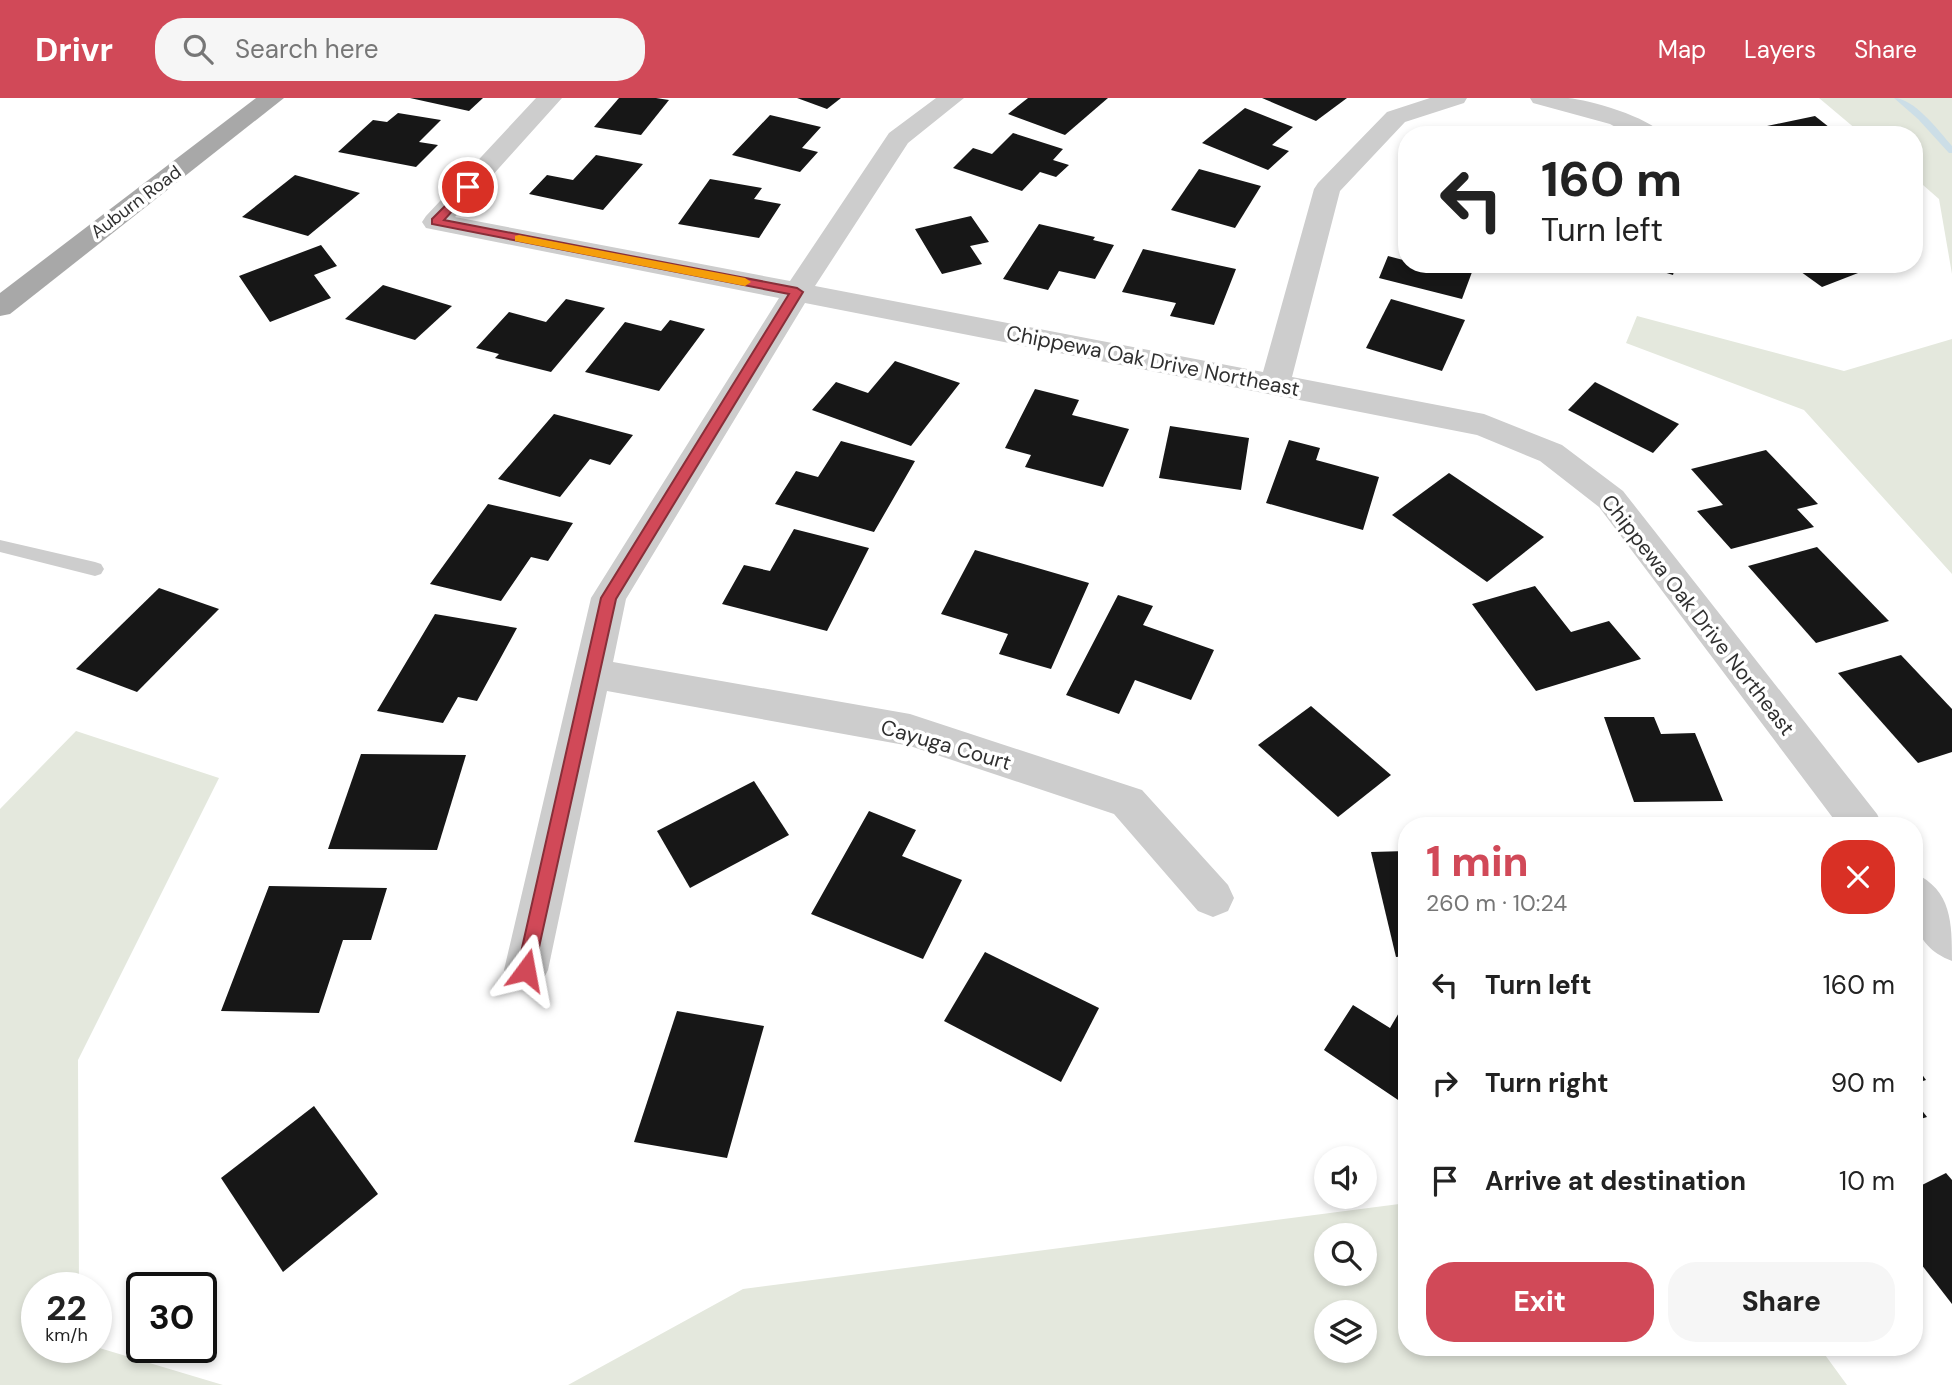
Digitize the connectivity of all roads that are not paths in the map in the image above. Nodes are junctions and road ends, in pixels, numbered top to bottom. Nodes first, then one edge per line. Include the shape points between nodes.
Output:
1 (272, 98) edge
2 (550, 98) edge
3 (951, 98) edge
4 (1455, 98) edge
5 (1542, 98) edge
6 (1633, 126) edge
7 (797, 292) junction
8 (0, 307) edge
9 (1275, 385) junction
10 (0, 547) edge
11 (96, 569) dead end
12 (592, 673) junction
13 (1856, 817) edge
14 (1213, 898) dead end
15 (1923, 904) edge
16 (1952, 941) edge
17 (526, 970) dead end

1 - 8 main road, Auburn Road
2 - 7 street, Chippewa Oak Drive Northeast via 436,222
3 - 7 street via 898,138
4 - 9 street via 1396,117 1327,189
5 - 6 street
7 - 9 street, Chippewa Oak Drive Northeast
7 - 12 street via 609,598
9 - 13 street, Chippewa Oak Drive Northeast via 1485,425 1551,453 1611,499
10 - 11 lane
12 - 14 street, Cayuga Court via 910,730 1128,802
12 - 17 street
15 - 16 street

